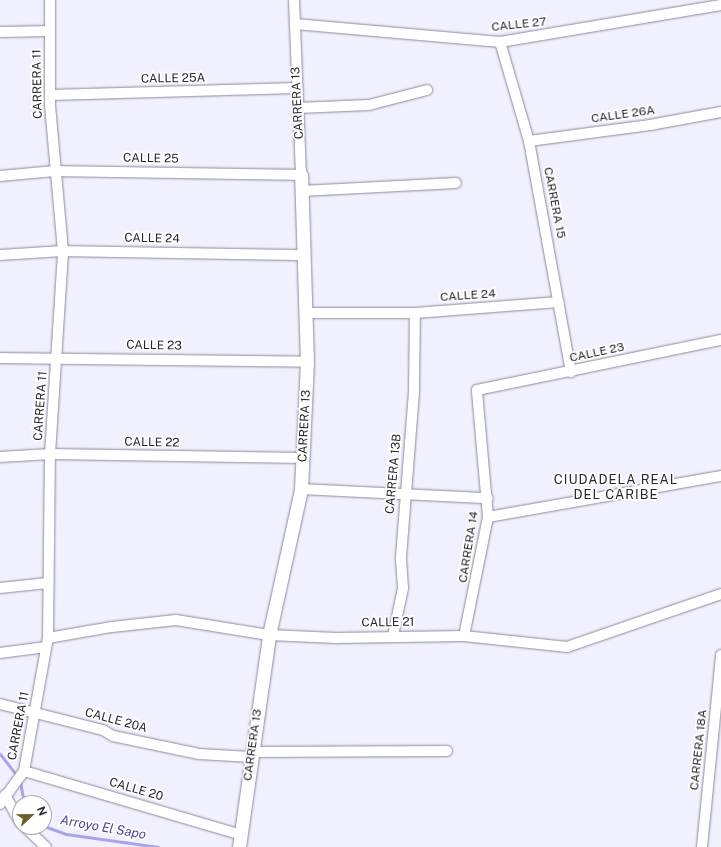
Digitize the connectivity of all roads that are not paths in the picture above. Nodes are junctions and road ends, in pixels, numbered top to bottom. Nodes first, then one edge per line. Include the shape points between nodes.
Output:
1 (50, 0) edge
2 (294, 0) edge
3 (721, 5) edge
4 (295, 24) junction
5 (50, 30) junction
6 (0, 32) edge
7 (500, 42) junction
8 (297, 88) junction
9 (426, 90) dead end
10 (50, 95) junction
11 (298, 108) junction
12 (721, 112) edge
13 (529, 141) junction
14 (55, 170) junction
15 (301, 175) junction
16 (0, 176) edge
17 (456, 183) dead end
18 (302, 191) junction
19 (63, 251) junction
20 (0, 255) edge
21 (304, 255) junction
22 (559, 302) junction
23 (306, 313) junction
24 (415, 313) junction
25 (721, 340) edge
26 (57, 357) junction
27 (0, 358) edge
28 (306, 362) junction
29 (571, 372) junction
30 (477, 390) joint
31 (50, 454) junction
32 (0, 457) edge
33 (303, 458) junction
34 (721, 476) edge
35 (301, 489) junction
36 (405, 495) junction
37 (488, 498) junction
38 (488, 517) junction
39 (48, 583) junction
40 (0, 588) edge
41 (721, 594) edge
42 (269, 635) junction
43 (393, 636) junction
44 (464, 636) junction
45 (47, 642) junction
46 (0, 652) edge
47 (721, 655) edge
48 (0, 704) edge
49 (36, 715) junction
50 (447, 751) dead end
51 (251, 754) junction
52 (20, 774) junction
53 (3, 799) edge
54 (12, 811) edge
55 (33, 835) edge
56 (240, 841) edge
57 (46, 847) edge
58 (702, 847) edge

1 - 5 street, CARRERA 11
2 - 4 street, CARRERA 13
3 - 7 street, CALLE 27
4 - 7 street, CALLE 27
4 - 8 street, CARRERA 13
5 - 6 street
5 - 10 street, CARRERA 11
7 - 13 street, CARRERA 15
8 - 10 street, CALLE 25A
8 - 11 street, CARRERA 13
9 - 11 street via 369,105
10 - 14 street, CARRERA 11
11 - 15 street, CARRERA 13
12 - 13 street, CALLE 26A via 650,125
13 - 22 street, CARRERA 15
14 - 15 street, CALLE 25
14 - 16 street, CALLE 25
14 - 19 street, CARRERA 11
15 - 18 street, CARRERA 13
17 - 18 street
18 - 21 street, CARRERA 13
19 - 20 street, CALLE 24
19 - 21 street, CALLE 24
19 - 26 street, CARRERA 11
21 - 23 street, CARRERA 13
22 - 24 street, CALLE 24
22 - 29 street, CARRERA 15
23 - 24 street, CALLE 24
23 - 28 street, CARRERA 13
24 - 36 street, CARRERA 13B via 414,390
25 - 29 street, CALLE 23
26 - 27 street, CALLE 23
26 - 28 street, CALLE 23
26 - 31 street, CARRERA 11
28 - 33 street, CARRERA 13
29 - 30 street, CALLE 23
30 - 37 street, CARRERA 14
31 - 32 street, CALLE 22
31 - 33 street, CALLE 22
31 - 39 street, CARRERA 11
33 - 35 street, CARRERA 13
34 - 38 street
35 - 36 street
35 - 42 street, CARRERA 13
36 - 37 street
36 - 43 street, CARRERA 13B via 401,557 403,588
37 - 38 street, CARRERA 14
38 - 44 street, CARRERA 14
39 - 40 street
39 - 45 street, CARRERA 11
41 - 44 street, CALLE 21 via 567,647
42 - 43 street, CALLE 21 via 336,638
42 - 45 street, CALLE 21 via 176,620 112,627
42 - 51 street, CARRERA 13
43 - 44 street, CALLE 21
45 - 46 street, CALLE 21
45 - 49 street, CARRERA 11
47 - 58 street, CARRERA 18A
48 - 49 street, CALLE 20A
49 - 51 street, CALLE 20A via 103,730 113,736 199,754
49 - 52 street, CARRERA 11
50 - 51 street, CALLE 20A
51 - 56 street, CARRERA 13
52 - 53 street, CARRERA 11
52 - 56 street, CALLE 20
53 - 54 street
55 - 57 street

